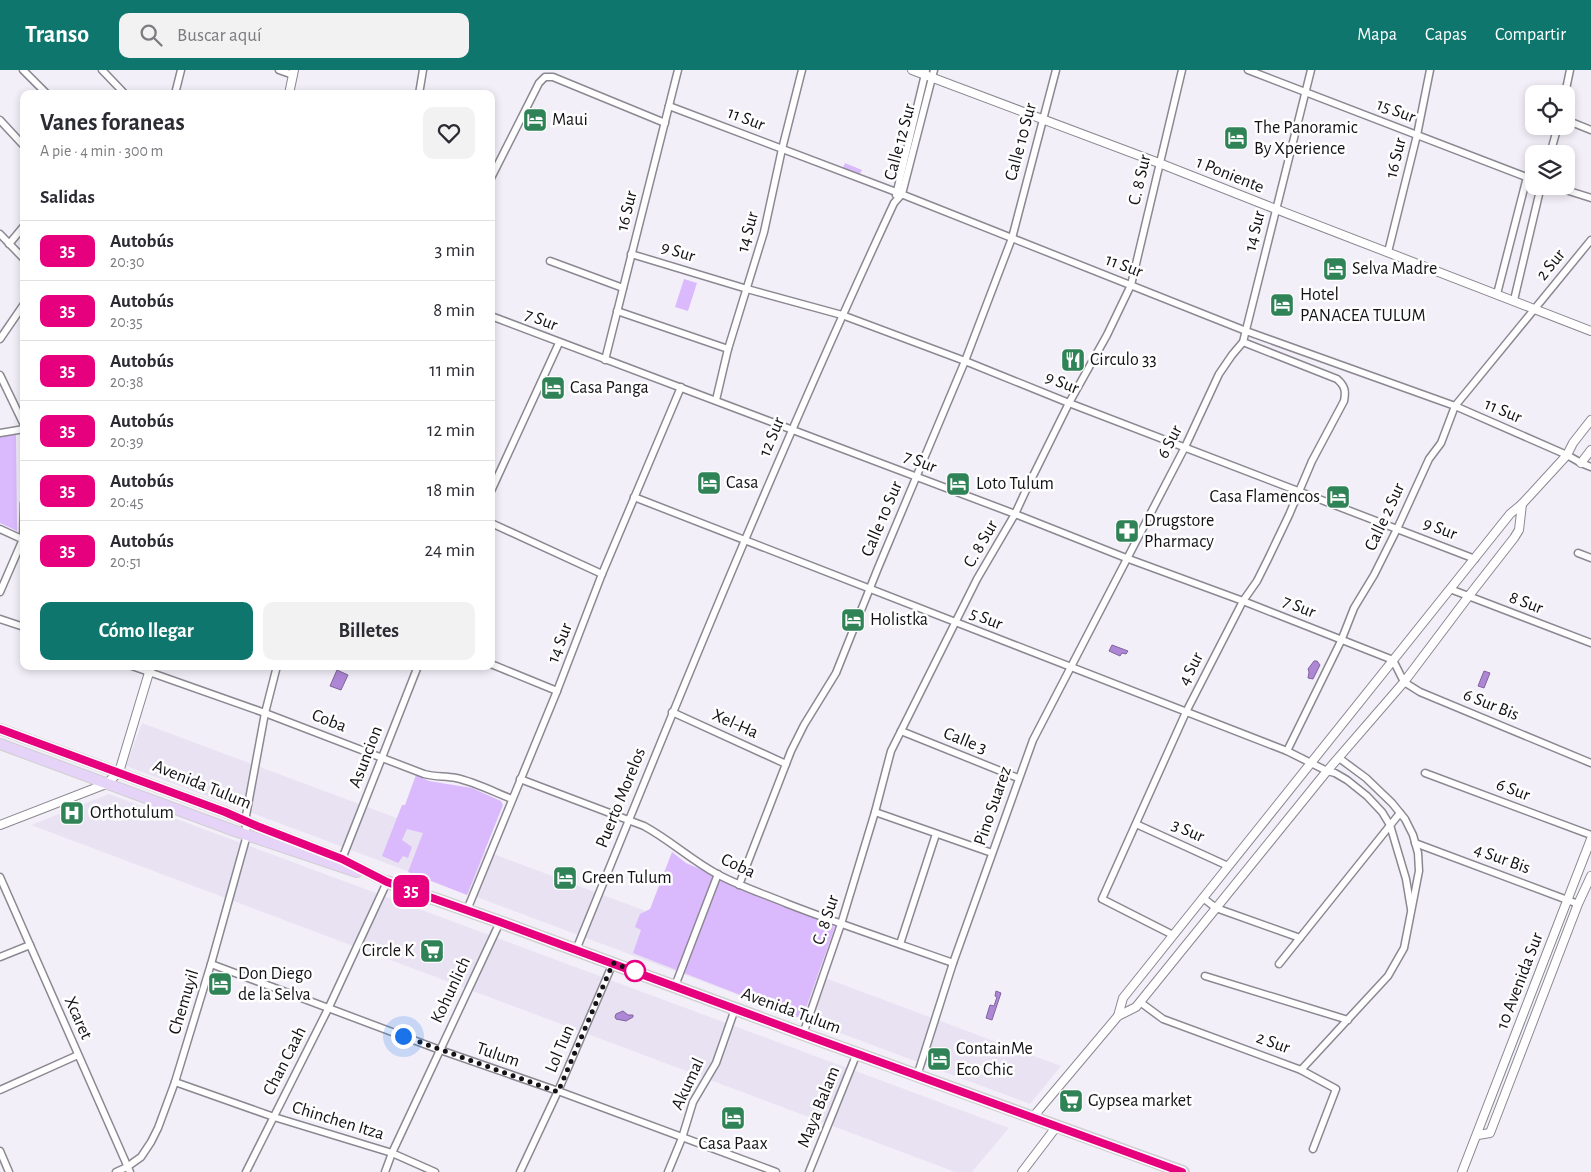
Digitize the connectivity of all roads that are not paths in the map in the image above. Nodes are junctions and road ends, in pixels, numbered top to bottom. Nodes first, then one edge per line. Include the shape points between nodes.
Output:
1 (23, 70) edge
2 (102, 70) edge
3 (181, 70) edge
4 (279, 70) edge
5 (424, 70) edge
6 (678, 70) edge
7 (802, 70) edge
8 (912, 70) edge
9 (1056, 70) edge
10 (1182, 70) edge
11 (1248, 70) edge
12 (1311, 70) edge
13 (1430, 70) edge
14 (1570, 70) edge
15 (294, 73) edge
16 (554, 73) edge
17 (929, 73) edge
18 (1567, 85) edge
19 (42, 90) edge
20 (121, 90) edge
21 (176, 90) edge
22 (290, 90) edge
23 (420, 90) edge
24 (1306, 91) junction
25 (669, 106) junction
26 (0, 120) edge
27 (1042, 120) junction
28 (665, 124) junction
29 (1575, 124) edge
30 (1591, 130) edge
31 (1417, 135) junction
32 (20, 142) edge
33 (782, 149) junction
34 (1160, 162) junction
35 (495, 170) edge
36 (1525, 176) edge
37 (899, 193) junction
38 (1575, 193) edge
39 (1525, 195) edge
40 (1539, 195) edge
41 (1591, 198) edge
42 (894, 203) joint
43 (1276, 209) junction
44 (20, 231) edge
45 (0, 234) edge
46 (1012, 238) junction
47 (1591, 240) edge
48 (9, 244) junction
49 (1388, 252) junction
50 (631, 254) junction
51 (20, 255) edge
52 (550, 261) dead end
53 (1131, 285) junction
54 (623, 288) junction
55 (747, 289) junction
56 (1497, 294) junction
57 (1514, 300) junction
58 (1535, 309) junction
59 (20, 310) edge
60 (617, 310) junction
61 (842, 315) junction
62 (495, 318) edge
63 (1246, 331) junction
64 (1591, 331) edge
65 (0, 339) edge
66 (1243, 342) junction
67 (559, 343) junction
68 (728, 349) junction
69 (605, 360) junction
70 (965, 361) junction
71 (0, 375) edge
72 (680, 388) junction
73 (716, 400) junction
74 (1069, 402) junction
75 (1455, 406) junction
76 (20, 417) edge
77 (1591, 420) edge
78 (20, 430) edge
79 (792, 430) junction
80 (0, 433) edge
81 (1185, 447) junction
82 (1591, 450) edge
83 (1567, 455) junction
84 (1581, 463) junction
85 (1591, 467) edge
86 (917, 477) junction
87 (495, 482) edge
88 (1300, 491) junction
89 (634, 497) junction
90 (1522, 504) junction
91 (1015, 514) junction
92 (495, 525) edge
93 (0, 529) edge
94 (1397, 529) junction
95 (20, 538) edge
96 (744, 540) junction
97 (20, 546) edge
98 (1578, 553) dead end
99 (1126, 558) junction
100 (1591, 558) edge
101 (1475, 559) junction
102 (602, 574) junction
103 (870, 588) junction
104 (1450, 589) junction
105 (0, 592) edge
106 (1468, 597) junction
107 (1243, 601) junction
108 (0, 619) edge
109 (955, 623) junction
110 (20, 626) edge
111 (1341, 641) junction
112 (1591, 643) edge
113 (1394, 660) junction
114 (495, 666) edge
115 (1070, 666) junction
116 (150, 670) edge
117 (153, 670) edge
118 (276, 670) edge
119 (416, 670) edge
120 (1404, 682) junction
121 (557, 691) junction
122 (672, 712) junction
123 (1186, 712) junction
124 (265, 713) junction
125 (0, 729) edge
126 (900, 731) junction
127 (0, 744) edge
128 (1287, 751) junction
129 (382, 758) junction
130 (1339, 758) junction
131 (1591, 762) edge
132 (1310, 763) junction
133 (786, 764) junction
134 (1328, 771) junction
135 (119, 772) junction
136 (1425, 773) dead end
137 (1018, 778) junction
138 (520, 779) junction
139 (106, 784) junction
140 (512, 799) junction
141 (876, 812) junction
142 (1400, 813) junction
143 (628, 820) junction
144 (245, 821) junction
145 (1136, 824) junction
146 (1390, 825) junction
147 (0, 826) edge
148 (936, 834) junction
149 (247, 835) junction
150 (1591, 837) edge
151 (1415, 843) junction
152 (992, 853) junction
153 (342, 859) junction
154 (1228, 866) junction
155 (718, 874) junction
156 (1591, 876) edge
157 (0, 877) edge
158 (387, 882) junction
159 (740, 885) junction
160 (1203, 898) junction
161 (1567, 898) junction
162 (1578, 904) junction
163 (1216, 908) junction
164 (467, 910) junction
165 (1411, 910) junction
166 (500, 922) junction
167 (841, 924) junction
168 (1173, 935) junction
169 (1300, 938) junction
170 (900, 944) junction
171 (30, 945) junction
172 (576, 950) junction
173 (0, 957) edge
174 (613, 963) junction
175 (952, 963) junction
176 (211, 964) junction
177 (1279, 964) dead end
178 (1205, 976) dead end
179 (675, 986) junction
180 (1140, 1002) junction
181 (329, 1007) junction
182 (735, 1009) junction
183 (1118, 1016) junction
184 (1348, 1020) junction
185 (803, 1034) junction
186 (440, 1050) junction
187 (857, 1053) junction
188 (78, 1055) junction
189 (1301, 1070) junction
190 (917, 1076) junction
191 (175, 1082) junction
192 (0, 1090) edge
193 (558, 1092) junction
194 (274, 1117) junction
195 (1033, 1117) junction
196 (1057, 1126) junction
197 (1478, 1135) junction
198 (682, 1138) junction
199 (1313, 1149) dead end
200 (0, 1151) edge
201 (392, 1153) junction
202 (129, 1170) edge
203 (9, 1172) edge
204 (116, 1172) edge
205 (246, 1172) edge
206 (386, 1172) edge
207 (435, 1172) edge
208 (520, 1172) edge
209 (668, 1172) edge
210 (776, 1172) edge
211 (809, 1172) edge
212 (1022, 1172) edge
213 (1182, 1172) edge
214 (1462, 1172) edge

1 - 19 street
2 - 20 street
3 - 21 street
4 - 15 street
5 - 23 street
6 - 25 street, 16 Sur
7 - 33 street, 14 Sur
8 - 17 street, 1 Poniente
9 - 27 street, Calle 10 Sur
10 - 34 street, C. 8 Sur
11 - 24 street, 15 Sur
12 - 24 street, 14 Sur
13 - 31 street, 16 Sur
14 - 18 street
15 - 22 street
16 - 28 street
16 - 35 street via 539,83
17 - 27 street, 1 Poniente
17 - 37 street, Calle 12 Sur
24 - 31 street, 15 Sur
24 - 43 street, 14 Sur
25 - 28 street, 16 Sur
25 - 33 street, 11 Sur
26 - 32 street
27 - 34 street, 1 Poniente
27 - 46 street, Calle 10 Sur
28 - 50 street, 16 Sur
29 - 30 street
31 - 36 street, 15 Sur
31 - 49 street, 16 Sur
33 - 37 street, 11 Sur
33 - 55 street, 14 Sur via 764,232
34 - 43 street, 1 Poniente
34 - 53 street, C. 8 Sur
37 - 42 street, Calle 12 Sur
37 - 46 street, 11 Sur
38 - 41 street
39 - 56 street
40 - 57 street
42 - 61 street, 12 Sur
43 - 49 street, 1 Poniente
43 - 63 street, 14 Sur
44 - 48 street
45 - 48 street
46 - 53 street, 11 Sur
46 - 70 street, Calle 10 Sur
47 - 58 street, 2 Sur
48 - 51 street
49 - 56 street, 1 Poniente
50 - 54 street, 16 Sur
50 - 55 street, 9 Sur
52 - 54 street
53 - 63 street, 11 Sur
53 - 74 street, C. 8 Sur
54 - 60 street, 16 Sur
55 - 61 street, 9 Sur
55 - 68 street, 14 Sur
56 - 57 street, 1 Poniente
57 - 58 street, 1 Poniente
58 - 64 street, 1 Poniente
58 - 75 street, 2 Sur
59 - 65 street
60 - 68 street
60 - 69 street, 16 Sur
61 - 70 street, 9 Sur
61 - 79 street, 12 Sur
62 - 67 street, 7 Sur
63 - 66 street, 14 Sur
63 - 75 street, 11 Sur
66 - 81 street, 6 Sur via 1219,374
66 - 88 street, 4 Sur via 1344,385 1344,401
67 - 69 street, 7 Sur
67 - 87 street
68 - 73 street, 14 Sur
69 - 72 street, 7 Sur
70 - 74 street, 9 Sur
70 - 86 street, Calle 10 Sur
71 - 76 street
72 - 73 street, 7 Sur
72 - 89 street, 14 Sur
73 - 79 street, 7 Sur
74 - 81 street, 9 Sur
74 - 91 street, C. 8 Sur
75 - 83 street, 11 Sur
75 - 94 street, Calle 2 Sur via 1441,444 1429,458
77 - 83 street
78 - 80 street
79 - 86 street, 7 Sur
79 - 96 street, 12 Sur
81 - 88 street, 9 Sur
81 - 99 street, 6 Sur
82 - 84 street
83 - 84 street, 11 Sur
83 - 90 street
84 - 85 street, 11 Sur
86 - 91 street, 7 Sur
86 - 103 street, Calle 10 Sur
88 - 94 street, 9 Sur
88 - 107 street, 4 Sur via 1257,581
89 - 96 street, 5 Sur
89 - 102 street, 14 Sur
90 - 101 street via 1510,514
90 - 106 street via 1519,530
91 - 99 street, 7 Sur
91 - 109 street, C. 8 Sur
92 - 102 street
93 - 95 street
94 - 101 street, 9 Sur
94 - 111 street, Calle 2 Sur via 1354,608
96 - 103 street, 5 Sur
96 - 122 street, 12 Sur
97 - 105 street
98 - 100 street
99 - 107 street, 7 Sur
99 - 115 street, Pino Suarez
101 - 104 street
102 - 121 street, 14 Sur
103 - 109 street, 5 Sur
103 - 133 street, Calle 10 Sur via 836,673 804,725
104 - 106 street, 8 Sur
104 - 113 street
106 - 112 street, 8 Sur
106 - 120 street
107 - 111 street, 7 Sur
107 - 123 street, 4 Sur
108 - 110 street
109 - 115 street, 5 Sur
109 - 126 street, C. 8 Sur
111 - 113 street, 7 Sur
111 - 128 street, Calle 2 Sur
113 - 120 street
113 - 132 street
114 - 121 street
115 - 123 street, 5 Sur
115 - 137 street, Pino Suarez via 1032,740
116 - 135 street
117 - 124 street, Coba
118 - 124 street
119 - 129 street, Asuncion
120 - 130 street
120 - 131 street, 6 Sur Bis via 1420,692
121 - 138 street, 14 Sur
122 - 133 street, Xel-Ha
122 - 143 street, Puerto Morelos
123 - 128 street, 5 Sur
123 - 145 street, 4 Sur
124 - 129 street, Coba
124 - 144 street
125 - 135 main road, Avenida Tulum
126 - 137 street, Calle 3
126 - 141 street, C. 8 Sur via 891,751
127 - 139 main road, Avenida Tulum
128 - 132 street, 5 Sur
129 - 140 street, Coba via 432,776 467,781
129 - 153 street, Asuncion
130 - 134 street
130 - 142 street via 1366,778
132 - 134 street, 5 Sur
132 - 154 street
133 - 159 street, Calle 10 Sur
134 - 146 street, 5 Sur via 1347,780 1367,796
134 - 163 street
135 - 139 street
135 - 144 main road, Avenida Tulum
136 - 150 street, 6 Sur
137 - 152 street, Pino Suarez
138 - 140 street, 14 Sur
138 - 143 street, Coba
139 - 147 street
139 - 149 main road, Avenida Tulum
140 - 164 street, 14 Sur
141 - 148 street
141 - 167 street, C. 8 Sur
142 - 146 street
142 - 151 street
143 - 155 street, Coba via 657,833
143 - 172 street, Puerto Morelos
144 - 149 street
144 - 153 main road, Avenida Tulum
145 - 154 street, 3 Sur
145 - 168 street, 4 Sur via 1102,899
146 - 165 street, 5 Sur via 1406,879
146 - 169 street
148 - 152 street
148 - 170 street
149 - 158 main road, Avenida Tulum
149 - 176 street, Chemuyil
150 - 161 street, 10 Avenida Sur
151 - 161 street, 4 Sur Bis
151 - 165 street via 1419,871
152 - 175 street, Pino Suarez
153 - 158 main road, Avenida Tulum
154 - 160 street
155 - 159 street, Coba
155 - 179 street
156 - 162 street
157 - 171 street, Xcaret
158 - 164 highway, Avenida Tulum
158 - 181 street, Chan Caah
159 - 167 street, Coba
160 - 163 street
160 - 168 street
161 - 162 street, 4 Sur Bis
161 - 197 street, 10 Avenida Sur
162 - 197 street via 1490,1133
163 - 169 street
163 - 180 street
164 - 166 highway, Avenida Tulum
165 - 184 street via 1404,948 1388,976
166 - 172 highway, Avenida Tulum
166 - 186 street, Kohunlich
167 - 170 street, Coba
167 - 185 street, C. 8 Sur
168 - 183 street via 1123,998
169 - 177 street
170 - 175 street, Coba
171 - 173 street
171 - 188 street, Xcaret
172 - 174 highway, Avenida Tulum
174 - 179 highway, Avenida Tulum
174 - 193 street, Lol Tun
175 - 190 street, Pino Suarez
176 - 181 street, Tulum
176 - 191 street, Chemuyil
178 - 184 street
179 - 182 highway, Avenida Tulum
180 - 183 street
180 - 189 street, 2 Sur via 1163,1019
181 - 186 street, Tulum
181 - 194 street, Chan Caah
182 - 185 highway, Avenida Tulum
182 - 198 street, Akumal via 716,1063 693,1102
183 - 195 street
184 - 189 street
185 - 187 highway, Avenida Tulum
186 - 193 street, Tulum
186 - 201 street, Kohunlich
187 - 190 highway, Avenida Tulum
187 - 211 street, Maya Balam
188 - 192 street
188 - 202 street, Xcaret
189 - 199 street, 2 Sur via 1336,1089
190 - 195 highway, Avenida Tulum
191 - 194 street, Chinchen Itza
191 - 202 street, Chemuyil via 151,1142
193 - 198 street, Tulum
193 - 208 street, Lol Tun
194 - 201 street, Chinchen Itza
194 - 205 street, Chan Caah
195 - 196 highway, Avenida Tulum
196 - 212 street
196 - 213 highway, Avenida Tulum
197 - 214 street, 10 Avenida Sur
198 - 209 street, Akumal
198 - 210 street, Tulum
200 - 203 street
201 - 206 street, Kohunlich
201 - 207 street, Chinchen Itza
202 - 204 street

